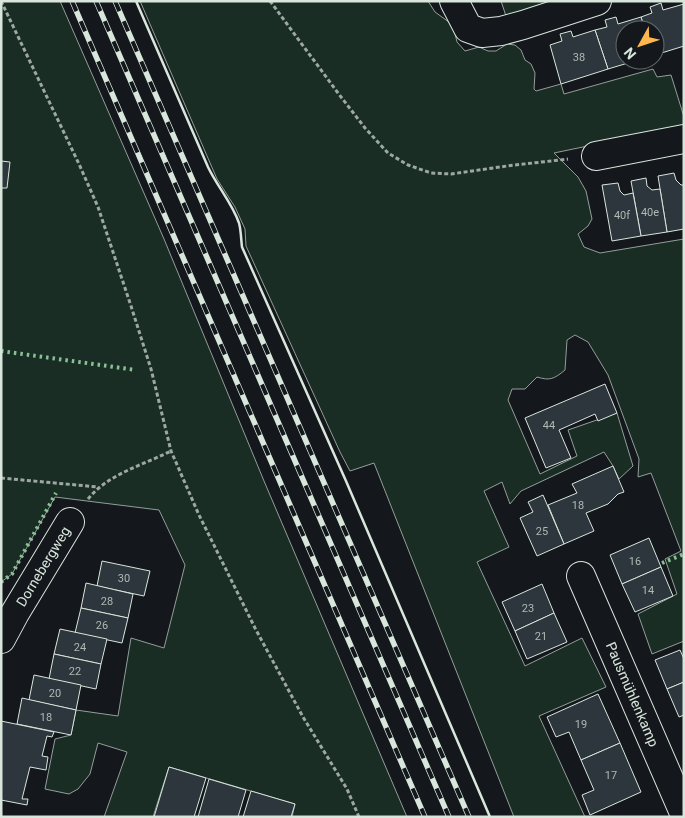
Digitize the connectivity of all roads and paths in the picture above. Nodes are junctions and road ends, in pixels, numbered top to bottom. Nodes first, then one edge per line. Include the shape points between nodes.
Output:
1 (2, 1) edge
2 (270, 1) edge
3 (454, 1) edge
4 (597, 1) edge
5 (684, 139) edge
6 (596, 156) joint
7 (171, 451) junction
8 (1, 478) edge
9 (99, 487) junction
10 (70, 522) joint
11 (580, 576) dead end
12 (1, 639) edge
13 (684, 813) edge
14 (359, 817) edge

1 - 7 path via 98,208 152,369
2 - 6 path via 365,128 388,154 408,165 431,173 450,174
3 - 4 street via 468,28 482,33 501,31
5 - 6 street
7 - 9 path
7 - 14 path via 255,628 343,782
8 - 9 path
9 - 10 path
10 - 12 street, Dornebergweg
11 - 13 street, Pausmühlenkamp

